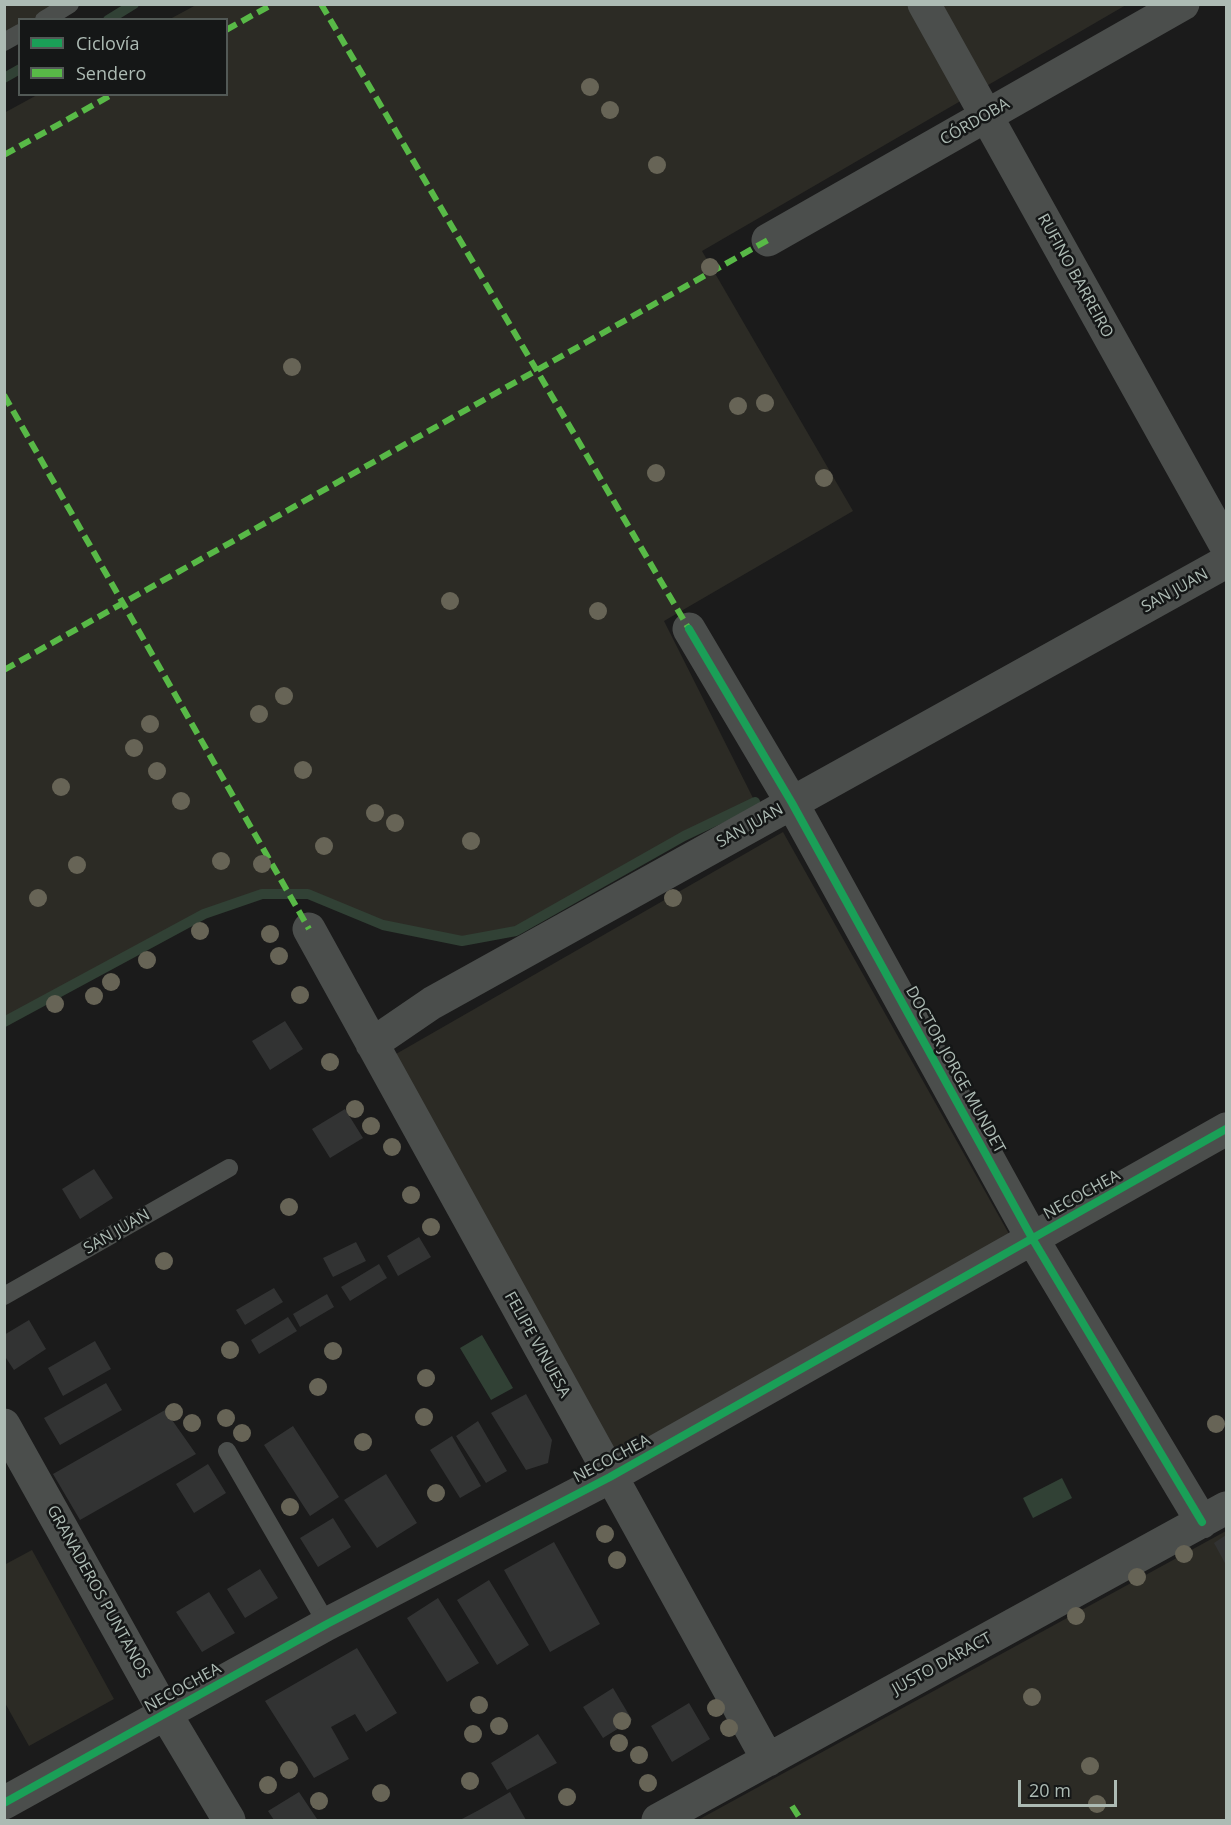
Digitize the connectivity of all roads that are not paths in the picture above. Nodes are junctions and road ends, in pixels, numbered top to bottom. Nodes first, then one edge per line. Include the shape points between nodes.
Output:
1 (70, 4) edge
2 (924, 4) edge
3 (1183, 4) edge
4 (47, 18) edge
5 (18, 34) edge
6 (4, 42) edge
7 (986, 116) junction
8 (768, 240) dead end
9 (1227, 546) edge
10 (1227, 562) edge
11 (689, 629) dead end
12 (792, 803) junction
13 (309, 928) dead end
14 (372, 1044) junction
15 (1227, 1129) edge
16 (229, 1168) dead end
17 (1032, 1238) junction
18 (4, 1296) edge
19 (4, 1425) edge
20 (227, 1451) dead end
21 (610, 1477) junction
22 (1214, 1515) edge
23 (327, 1624) junction
24 (165, 1713) junction
25 (768, 1760) junction
26 (4, 1803) edge
27 (229, 1821) edge
28 (658, 1821) edge

1 - 4 lane
2 - 7 street, RUFINO BARREIRO
3 - 7 street, CÓRDOBA
5 - 6 lane
7 - 8 street, CÓRDOBA
7 - 9 street, RUFINO BARREIRO
10 - 12 street, SAN JUAN
11 - 12 street, DOCTOR JORGE MUNDET
12 - 14 street, SAN JUAN via 432,1003
12 - 17 street, DOCTOR JORGE MUNDET
13 - 14 street, FELIPE VINUESA
14 - 21 street, FELIPE VINUESA
15 - 17 street, NECOCHEA
16 - 18 lane, SAN JUAN
17 - 21 street, NECOCHEA
17 - 22 street, DOCTOR JORGE MUNDET
19 - 24 street, GRANADEROS PUNTANOS
20 - 23 lane
21 - 23 street, NECOCHEA
21 - 25 street, FELIPE VINUESA
22 - 25 street, JUSTO DARACT
23 - 24 street, NECOCHEA
24 - 26 street, NECOCHEA
24 - 27 street, GRANADEROS PUNTANOS
25 - 28 street, JUSTO DARACT

